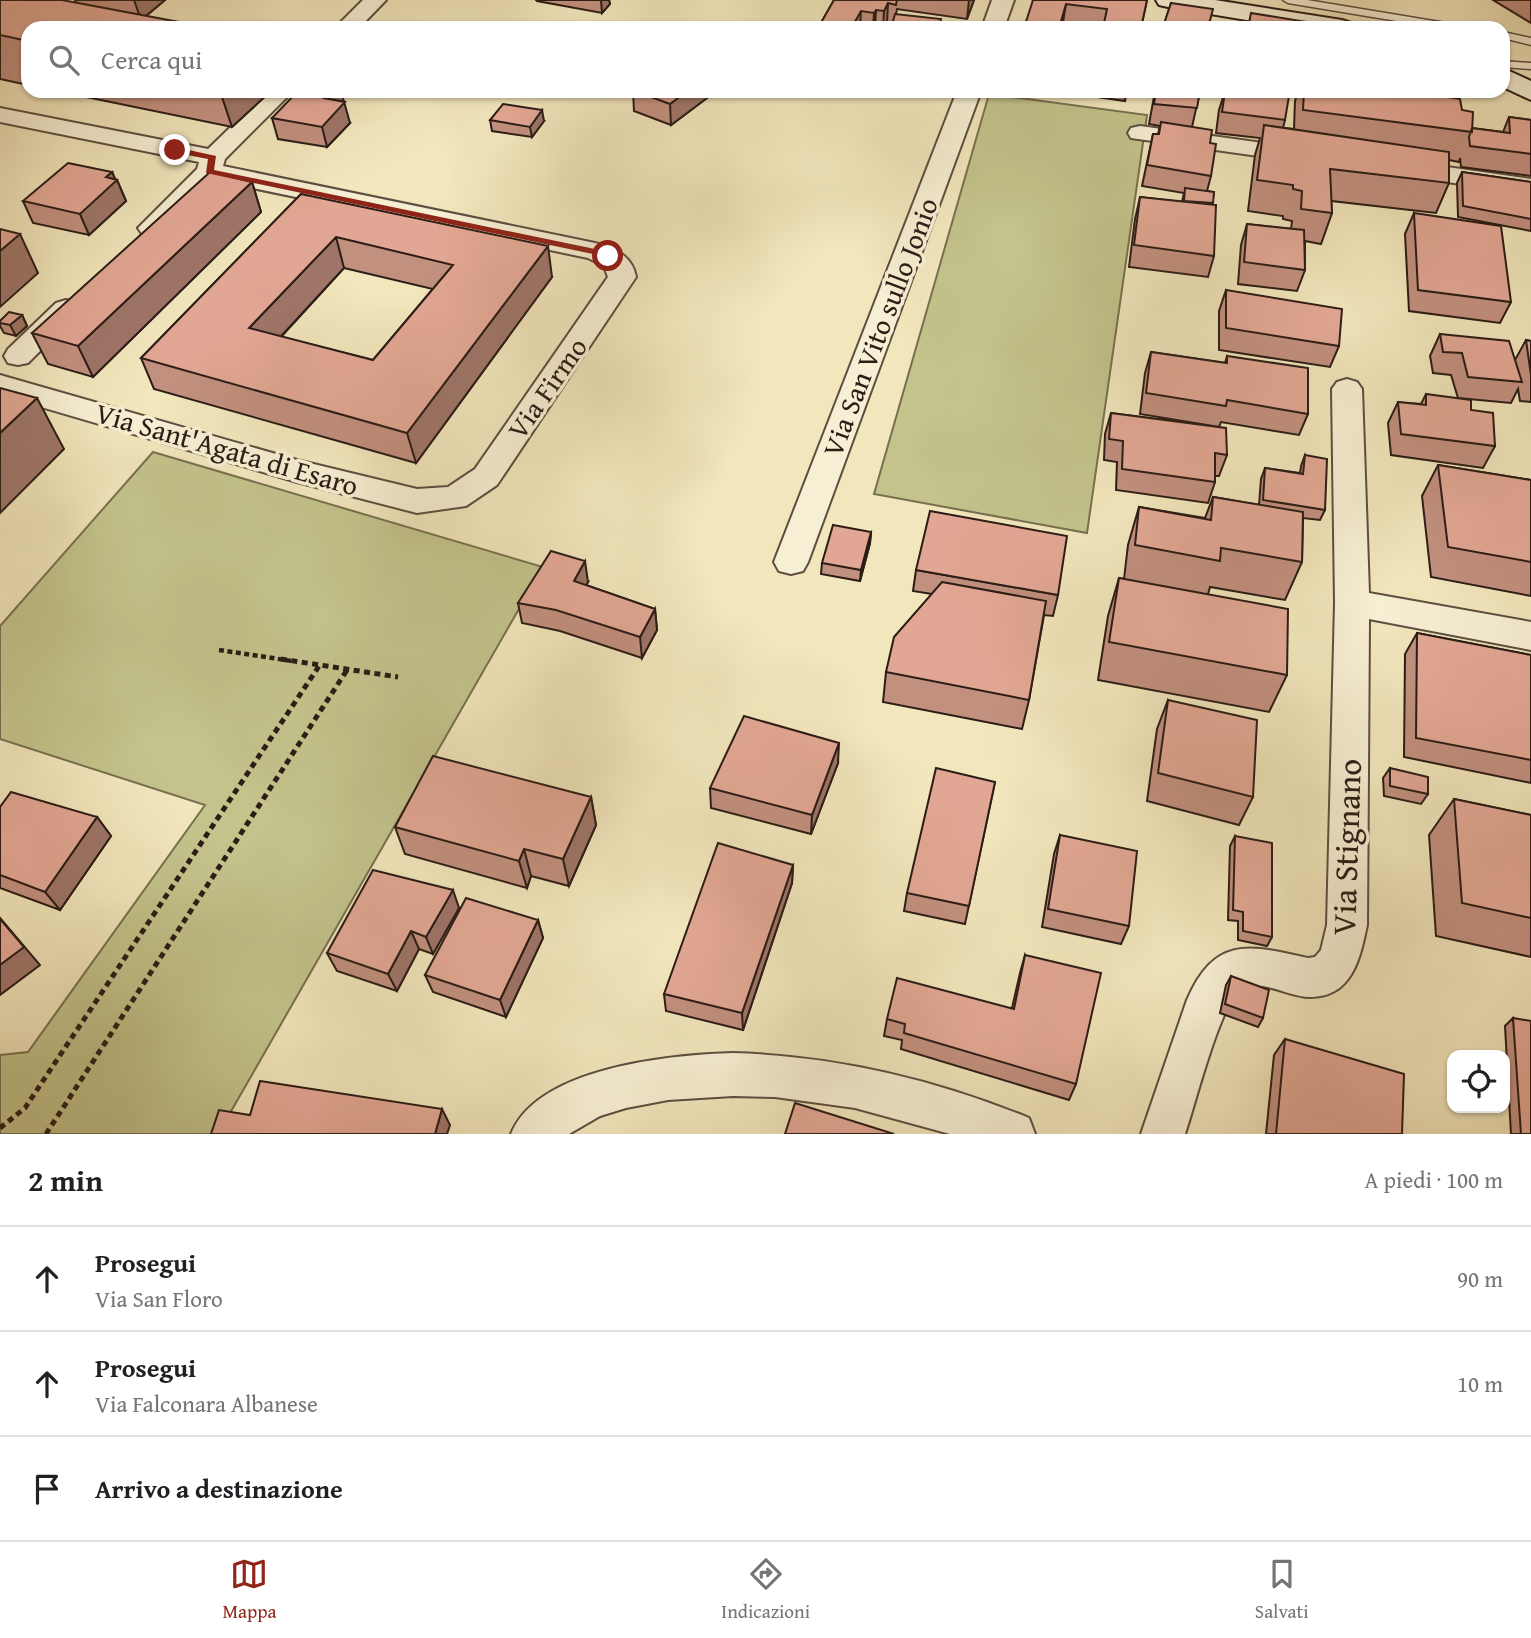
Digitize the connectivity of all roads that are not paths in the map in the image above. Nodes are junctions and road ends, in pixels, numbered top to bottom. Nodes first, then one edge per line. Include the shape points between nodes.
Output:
1 (375, 0) edge
2 (1003, 0) edge
3 (1168, 0) edge
4 (1288, 0) edge
5 (353, 21) edge
6 (996, 21) edge
7 (1298, 21) edge
8 (1416, 21) edge
9 (1510, 36) edge
10 (1531, 42) edge
11 (1510, 64) edge
12 (1531, 66) edge
13 (1510, 80) edge
14 (1531, 92) edge
15 (274, 98) edge
16 (966, 98) edge
17 (0, 115) edge
18 (1140, 133) dead end
19 (1329, 159) edge
20 (211, 164) junction
21 (1382, 166) edge
22 (1531, 187) edge
23 (133, 245) edge
24 (85, 291) edge
25 (18, 356) dead end
26 (0, 385) edge
27 (1347, 389) dead end
28 (454, 498) joint
29 (791, 562) dead end
30 (1352, 603) junction
31 (1531, 636) edge
32 (964, 1125) edge
33 (533, 1134) edge
34 (1013, 1134) edge
35 (1163, 1134) edge

1 - 5 street
2 - 6 street
3 - 7 street
4 - 8 lane
9 - 10 lane
11 - 12 lane
13 - 14 street
15 - 20 street
16 - 29 street, Via San Vito sullo Jonio
17 - 20 street via 175,150
18 - 19 street
20 - 23 street
20 - 28 street, Via Firmo via 595,251 620,266 622,277 617,287 492,470 479,484
21 - 22 street
24 - 25 street
26 - 28 street, Via Sant'Agata di Esaro via 408,499
27 - 30 street, Via Stignano
30 - 31 street
30 - 35 street, Via Stignano via 1347,925 1342,957 1326,977 1312,979 1257,964 1222,979 1212,989
32 - 33 street via 922,1101 844,1082 778,1073 730,1073 611,1088 581,1100
32 - 34 street

